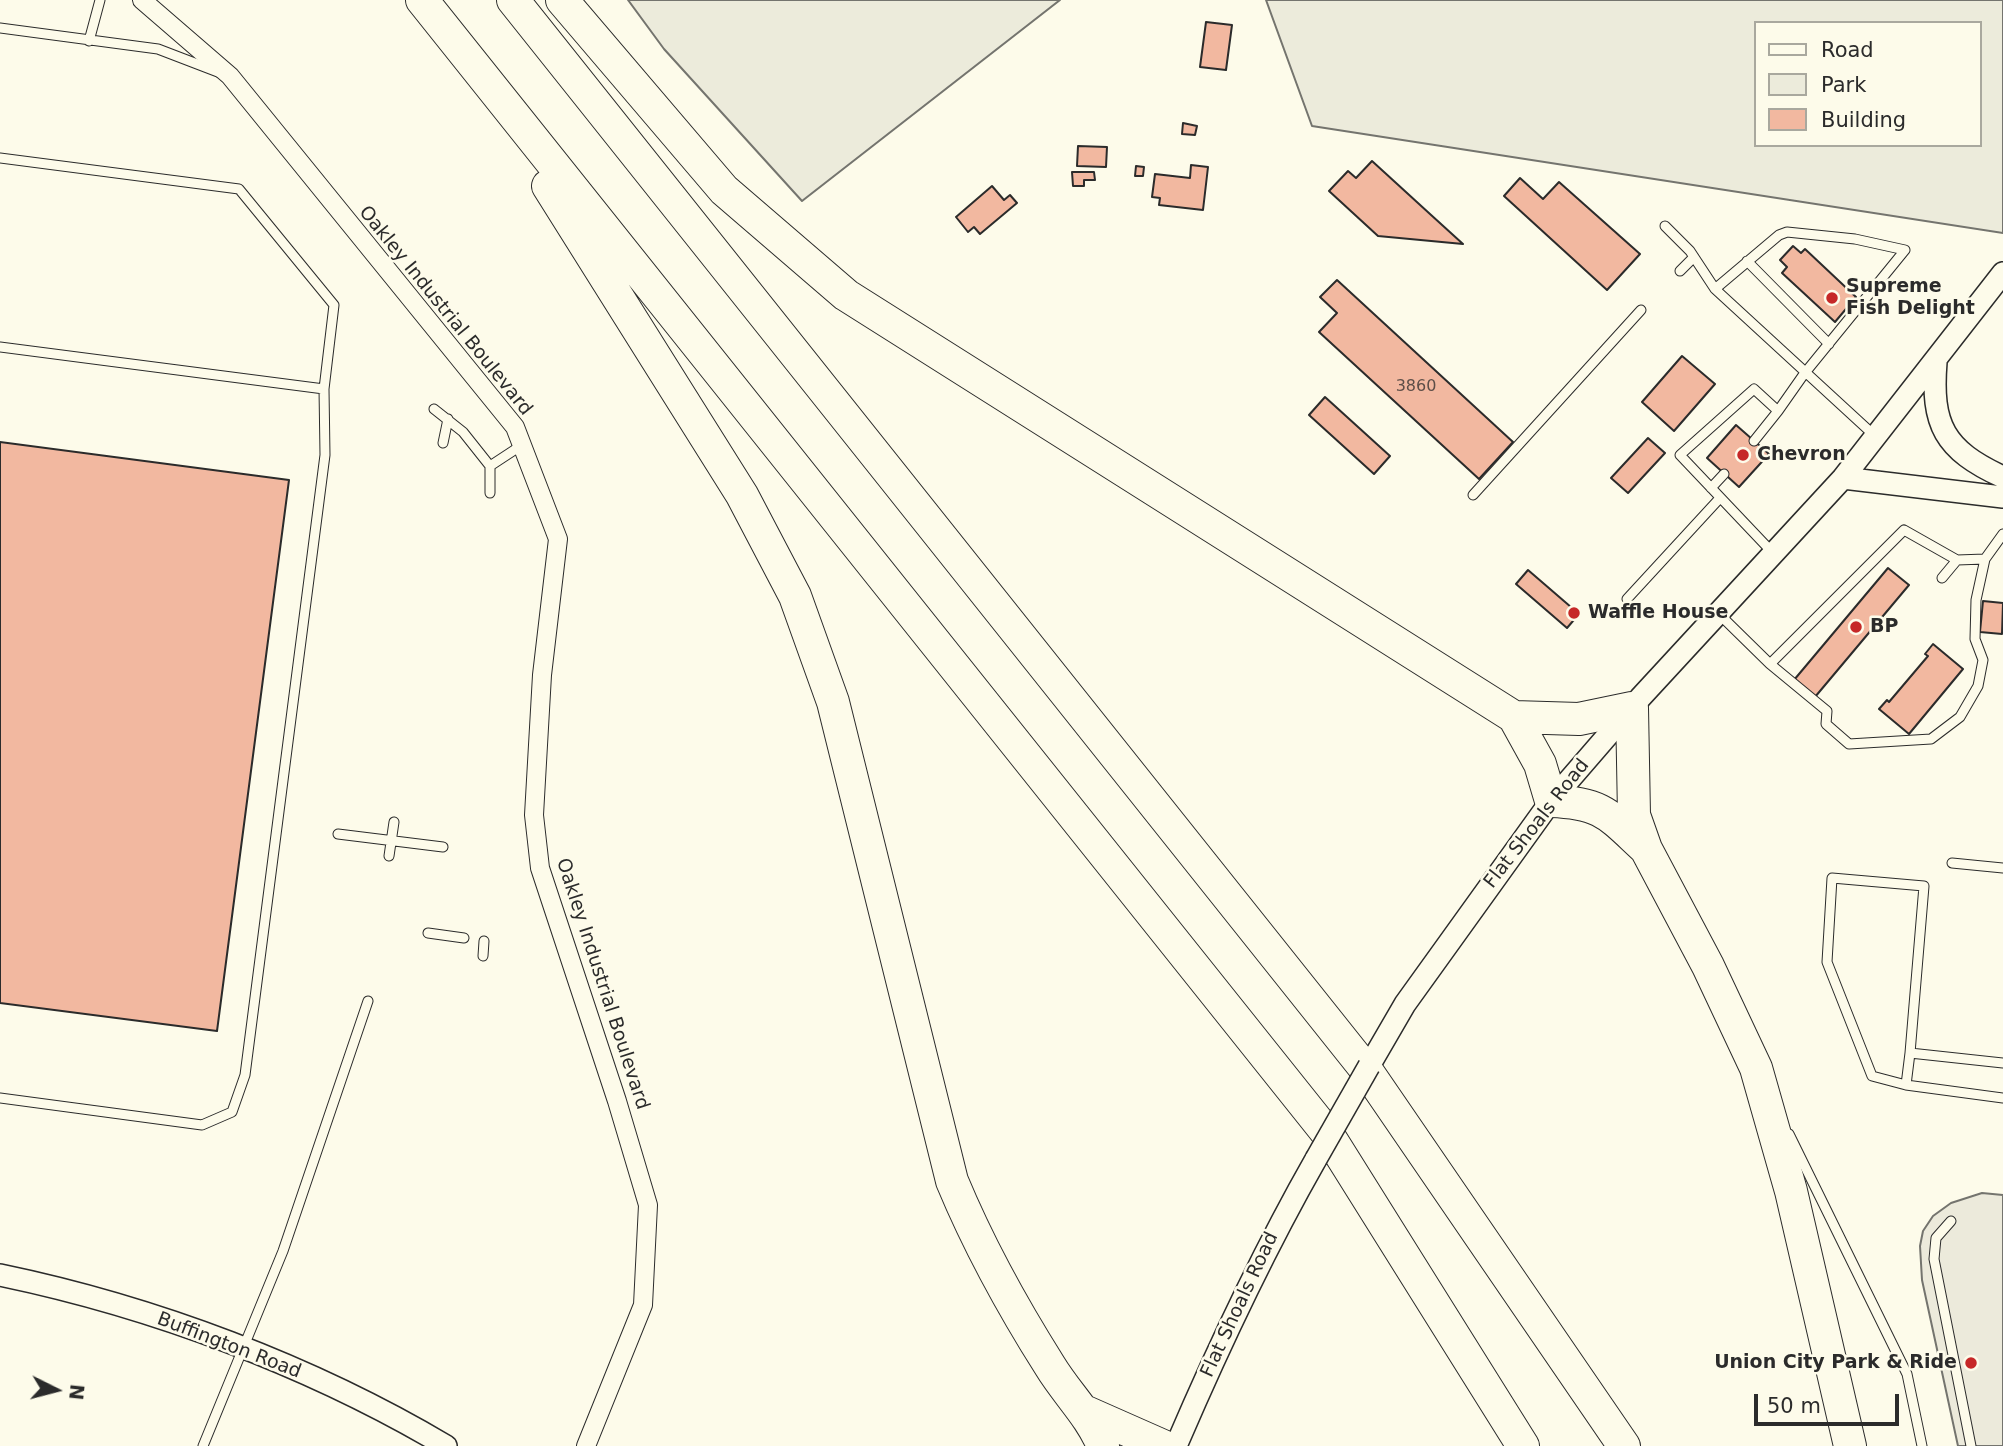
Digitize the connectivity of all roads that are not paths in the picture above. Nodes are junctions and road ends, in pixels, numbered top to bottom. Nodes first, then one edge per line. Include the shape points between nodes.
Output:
1 (100, 0) edge
2 (142, 0) edge
3 (422, 0) edge
4 (513, 0) edge
5 (562, 0) edge
6 (0, 28) edge
7 (89, 41) junction
8 (468, 57) junction
9 (230, 76) junction
10 (0, 158) edge
11 (1665, 226) dead end
12 (1694, 257) junction
13 (1747, 261) junction
14 (1680, 271) dead end
15 (2003, 274) edge
16 (1715, 289) junction
17 (1641, 310) dead end
18 (1829, 344) junction
19 (0, 347) edge
20 (1936, 362) junction
21 (1804, 374) junction
22 (324, 389) junction
23 (435, 409) dead end
24 (1778, 411) junction
25 (448, 419) junction
26 (1876, 437) junction
27 (1754, 441) dead end
28 (443, 443) dead end
29 (522, 445) junction
30 (490, 466) junction
31 (1724, 474) dead end
32 (2003, 477) edge
33 (1843, 478) junction
34 (1711, 488) junction
35 (490, 493) dead end
36 (1473, 495) dead end
37 (2003, 497) edge
38 (1720, 498) junction
39 (2003, 534) edge
40 (1774, 553) junction
41 (1985, 559) junction
42 (1957, 560) junction
43 (1942, 578) dead end
44 (1626, 599) dead end
45 (1718, 613) junction
46 (1770, 664) junction
47 (1632, 708) junction
48 (1514, 717) junction
49 (1551, 801) junction
50 (394, 822) dead end
51 (338, 834) dead end
52 (391, 841) junction
53 (443, 847) dead end
54 (1646, 849) junction
55 (389, 856) dead end
56 (1952, 863) dead end
57 (2003, 868) edge
58 (428, 933) dead end
59 (464, 938) dead end
60 (484, 941) dead end
61 (483, 956) dead end
62 (368, 1001) dead end
63 (1910, 1053) junction
64 (2003, 1063) edge
65 (1756, 1068) junction
66 (1906, 1086) junction
67 (0, 1098) edge
68 (2003, 1098) edge
69 (1951, 1221) dead end
70 (0, 1276) edge
71 (244, 1350) junction
72 (1086, 1412) junction
73 (203, 1446) edge
74 (446, 1446) edge
75 (586, 1446) edge
76 (1103, 1446) edge
77 (1163, 1446) edge
78 (1175, 1446) edge
79 (1523, 1446) edge
80 (1623, 1446) edge
81 (1850, 1446) edge
82 (1922, 1446) edge
83 (1971, 1446) edge

1 - 7 lane
2 - 9 street, Oakley Industrial Boulevard
3 - 8 highway
4 - 80 highway via 1367,1071
5 - 48 highway via 724,190 846,295
6 - 7 lane
7 - 9 lane via 159,49
8 - 72 highway via 742,495 795,596 833,702 952,1181 1007,1298 1057,1378
8 - 79 highway via 1327,1133
9 - 29 street, Oakley Industrial Boulevard via 515,427
10 - 22 lane via 239,189 334,305
11 - 12 lane
12 - 14 lane
12 - 16 lane
13 - 16 lane
13 - 18 lane
13 - 18 lane via 1787,232 1902,248 1906,253
15 - 20 street, Flat Shoals Road
16 - 21 lane
17 - 36 lane
18 - 21 lane
19 - 22 lane
20 - 26 street, Flat Shoals Road
20 - 32 street via 1933,398 1942,431 1976,465
21 - 24 lane
21 - 26 lane
22 - 67 lane via 325,455 245,1075 232,1112 202,1125
23 - 25 lane
24 - 27 lane
24 - 34 lane via 1754,388 1680,455
25 - 28 lane
25 - 30 lane
26 - 33 street, Flat Shoals Road
29 - 30 lane
29 - 75 street, Oakley Industrial Boulevard via 558,539 542,675 534,815 540,867 648,1205 643,1305
30 - 35 lane
31 - 34 lane
33 - 37 street
33 - 40 street, Flat Shoals Road
34 - 38 lane
38 - 40 lane
38 - 44 lane
39 - 41 lane
40 - 45 street, Flat Shoals Road
41 - 42 lane
41 - 46 lane via 1976,600 1975,639 1983,660 1978,686 1960,717 1931,739 1849,744 1826,724 1827,710
42 - 43 lane
42 - 46 lane via 1904,530
45 - 46 lane
45 - 47 street, Flat Shoals Road
47 - 48 highway via 1579,719
47 - 49 street, Flat Shoals Road
47 - 54 highway via 1634,815
48 - 49 highway via 1540,764
49 - 54 highway via 1581,802 1603,810
49 - 78 street, Flat Shoals Road, bridge via 1405,1004 1271,1238
50 - 52 lane
51 - 52 lane
52 - 53 lane
52 - 55 lane
54 - 65 highway
56 - 57 lane
58 - 59 lane
60 - 61 lane
62 - 71 lane via 283,1251
63 - 64 lane
63 - 66 lane
63 - 66 lane via 1924,886 1832,878 1827,962 1872,1076
65 - 81 highway via 1791,1191
65 - 82 lane via 1907,1374
66 - 68 lane
69 - 83 lane via 1936,1238 1934,1259
70 - 71 street, Buffington Road via 48,1285 184,1326
71 - 73 lane
71 - 74 street, Buffington Road via 315,1379
72 - 76 highway
72 - 77 highway

